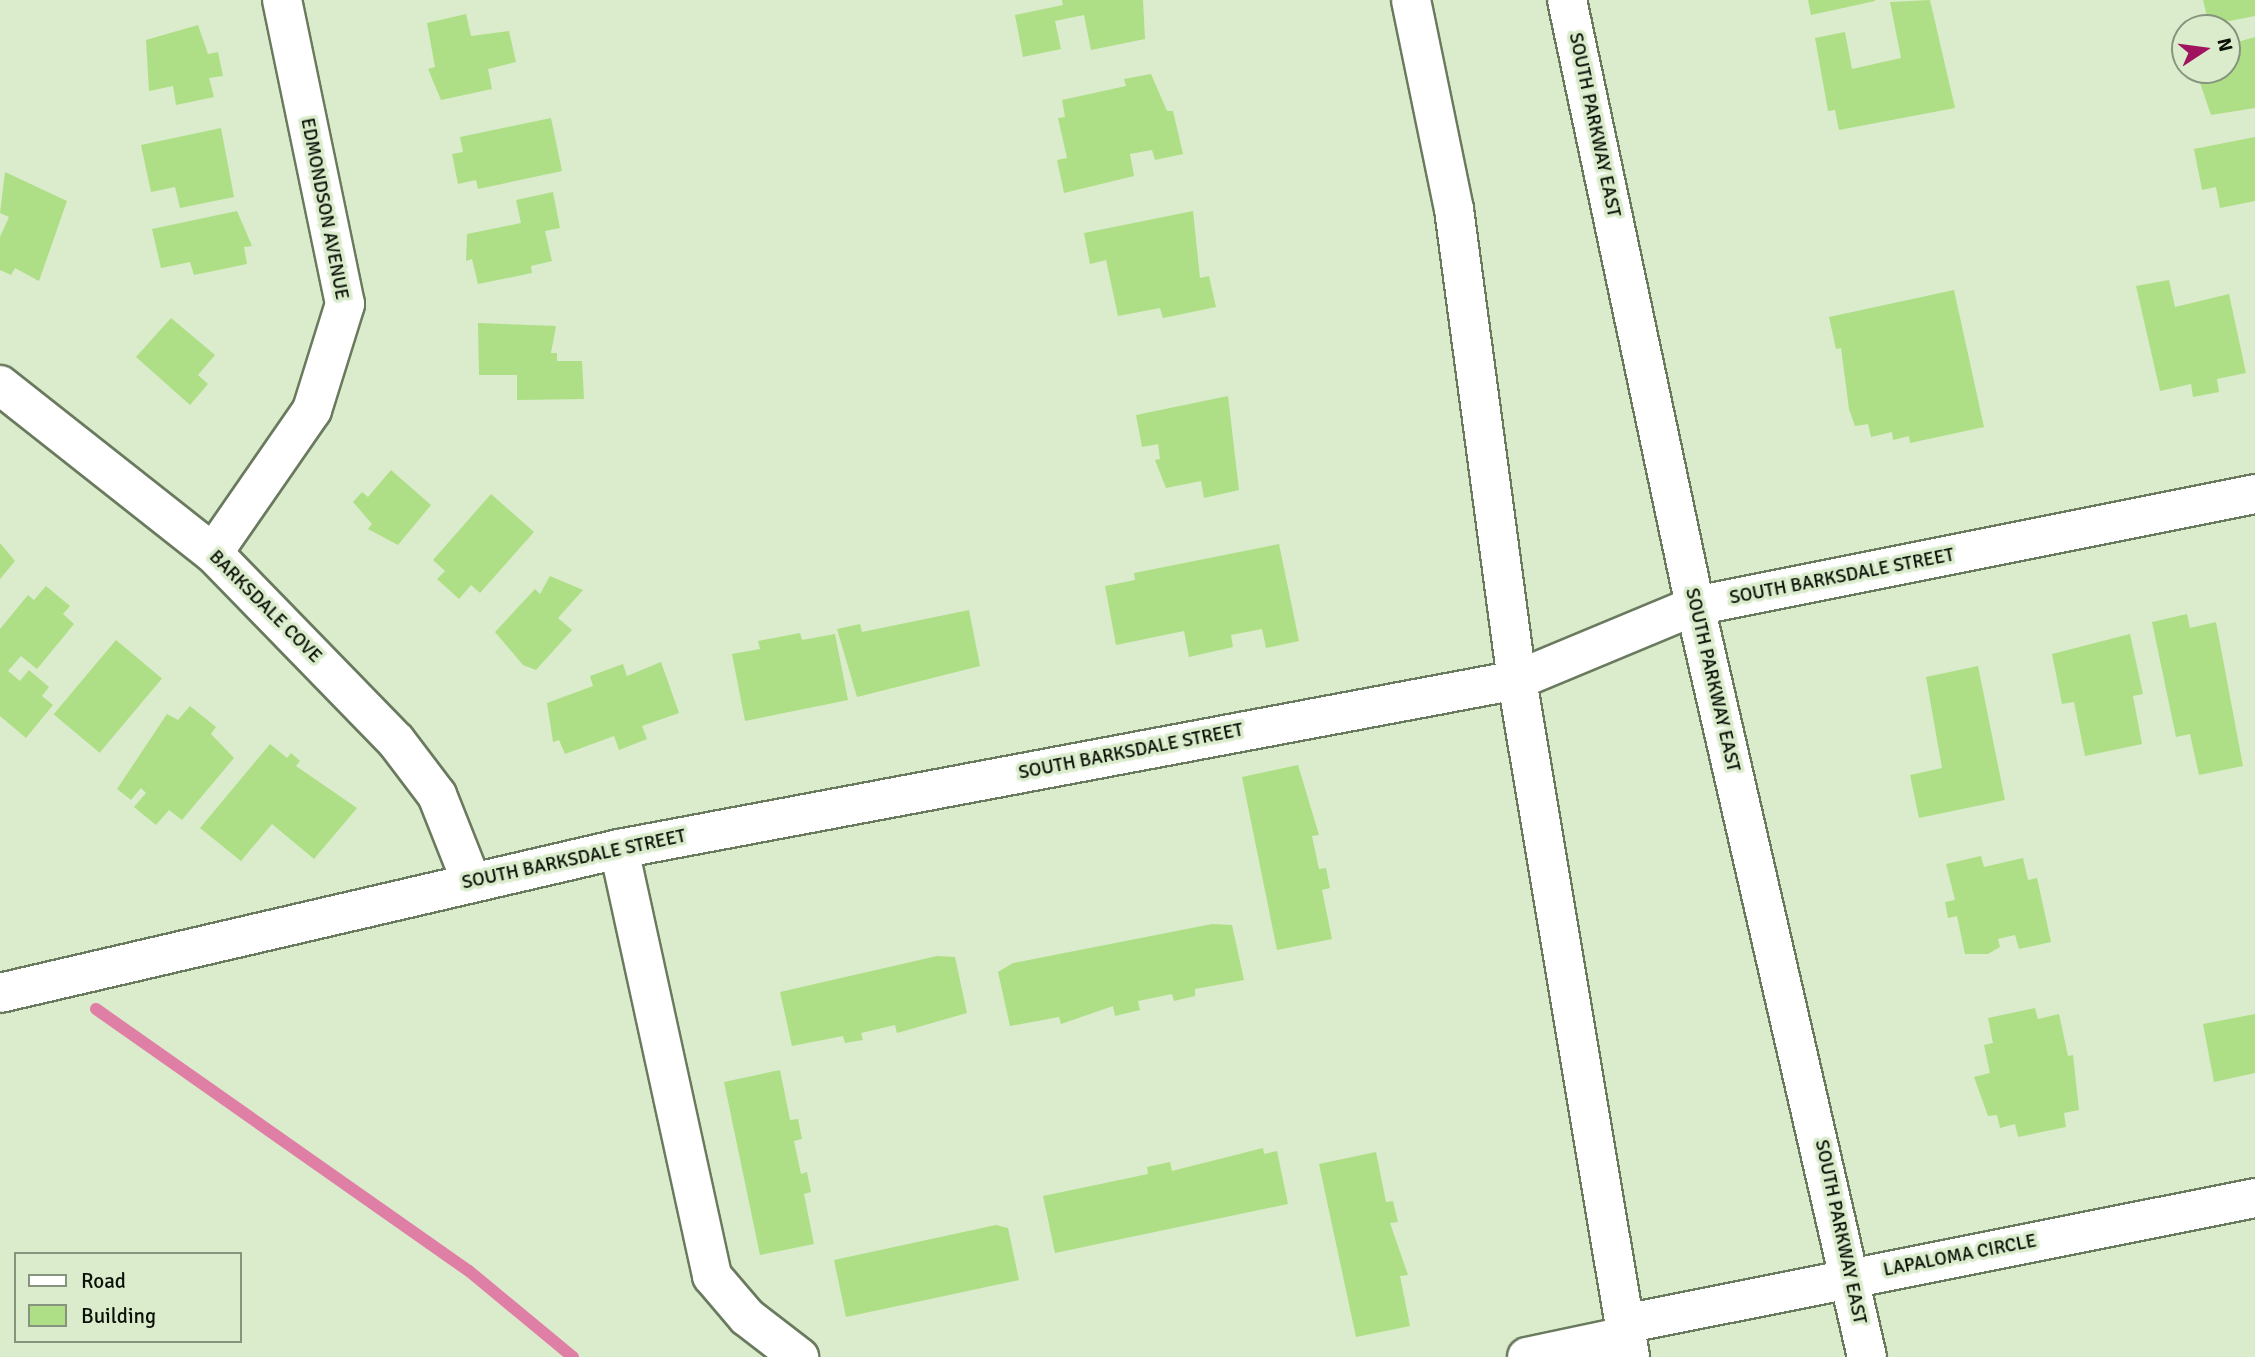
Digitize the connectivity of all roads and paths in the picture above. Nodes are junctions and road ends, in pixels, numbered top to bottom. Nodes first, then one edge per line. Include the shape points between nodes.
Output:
1 (282, 0) edge
2 (1411, 0) edge
3 (1567, 0) edge
4 (0, 385) edge
5 (2255, 494) edge
6 (213, 553) junction
7 (1695, 606) junction
8 (1517, 680) junction
9 (619, 849) junction
10 (471, 881) junction
11 (0, 993) edge
12 (2255, 1198) edge
13 (1853, 1277) junction
14 (1626, 1339) edge
15 (799, 1357) edge
16 (1527, 1357) edge
17 (1867, 1357) edge

1 - 6 street, EDMONDSON AVENUE via 345,304 312,410
2 - 8 street via 1454,209
3 - 7 street, SOUTH PARKWAY EAST
4 - 6 street, BARKSDALE COVE
5 - 7 street, SOUTH BARKSDALE STREET
6 - 10 street, BARKSDALE COVE via 396,741 437,795
7 - 8 street, SOUTH BARKSDALE STREET
7 - 13 street, SOUTH PARKWAY EAST
8 - 9 street, SOUTH BARKSDALE STREET
8 - 14 street
9 - 10 street, SOUTH BARKSDALE STREET
9 - 15 street via 712,1276 747,1317
10 - 11 street, SOUTH BARKSDALE STREET
12 - 13 street, LAPALOMA CIRCLE
13 - 14 street, LAPALOMA CIRCLE
13 - 17 street, SOUTH PARKWAY EAST
14 - 16 street, LAPALOMA CIRCLE

